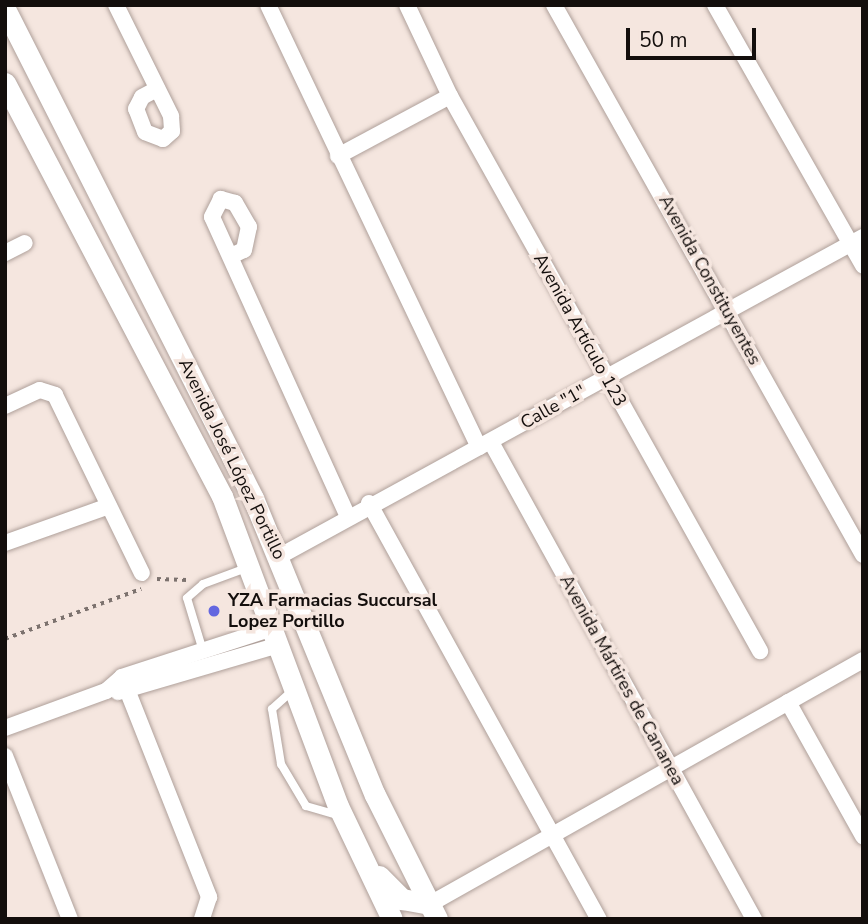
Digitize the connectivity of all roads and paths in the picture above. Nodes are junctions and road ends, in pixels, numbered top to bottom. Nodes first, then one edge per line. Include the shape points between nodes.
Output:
1 (116, 5) edge
2 (268, 5) edge
3 (407, 5) edge
4 (555, 5) edge
5 (715, 5) edge
6 (5, 9) edge
7 (5, 83) edge
8 (156, 89) dead end
9 (450, 96) junction
10 (338, 156) junction
11 (857, 240) edge
12 (25, 243) dead end
13 (5, 253) edge
14 (231, 256) dead end
15 (863, 266) edge
16 (729, 311) junction
17 (606, 378) junction
18 (5, 406) edge
19 (485, 445) junction
20 (369, 503) junction
21 (109, 506) junction
22 (347, 515) junction
23 (5, 543) edge
24 (863, 555) edge
25 (280, 556) junction
26 (251, 566) junction
27 (142, 573) dead end
28 (140, 591) dead end
29 (276, 636) junction
30 (5, 639) edge
31 (760, 650) dead end
32 (203, 651) junction
33 (863, 660) edge
34 (122, 677) junction
35 (294, 689) junction
36 (106, 691) junction
37 (127, 693) junction
38 (788, 702) junction
39 (5, 728) edge
40 (5, 756) edge
41 (671, 768) junction
42 (344, 816) junction
43 (550, 835) junction
44 (863, 836) edge
45 (433, 912) edge
46 (70, 919) edge
47 (202, 919) edge
48 (392, 919) edge
49 (599, 919) edge
50 (754, 919) edge

1 - 8 street
2 - 10 street, Avenida Mártires de Cananea
3 - 9 street, Avenida Artículo 123
4 - 16 street, Avenida Constituyentes
5 - 11 street
6 - 25 main road, Avenida José López Portillo
7 - 26 main road, Avenida José López Portillo via 205,463
9 - 10 street
9 - 17 street, Avenida Artículo 123
10 - 19 street, Avenida Mártires de Cananea
11 - 15 street
11 - 16 street, Calle "1"
12 - 13 street
14 - 22 street
16 - 17 street, Calle "1"
16 - 24 street, Avenida Constituyentes
17 - 19 street, Calle "1"
17 - 31 street, Avenida Artículo 123
18 - 21 street via 40,390 55,396
19 - 20 street, Calle "1"
19 - 41 street, Avenida Mártires de Cananea
20 - 22 street, Calle "1"
20 - 43 street
21 - 23 street
21 - 27 street
22 - 25 street, Calle "1"
25 - 45 main road, Avenida José López Portillo via 370,785
26 - 29 main road, Avenida José López Portillo
26 - 32 lane via 203,583 187,598
28 - 30 path
29 - 32 street
29 - 35 main road, Avenida José López Portillo
29 - 37 street
32 - 34 street
33 - 38 street
34 - 36 street
34 - 37 street
35 - 42 main road, Avenida José López Portillo
35 - 42 lane via 272,709 281,764 306,806
36 - 37 street
36 - 39 street
37 - 47 street via 209,897
38 - 41 street
38 - 44 street
40 - 46 street
41 - 43 street
41 - 50 street, Avenida Mártires de Cananea
42 - 45 main road via 385,887
42 - 48 main road, Avenida José López Portillo
43 - 45 street
43 - 49 street

